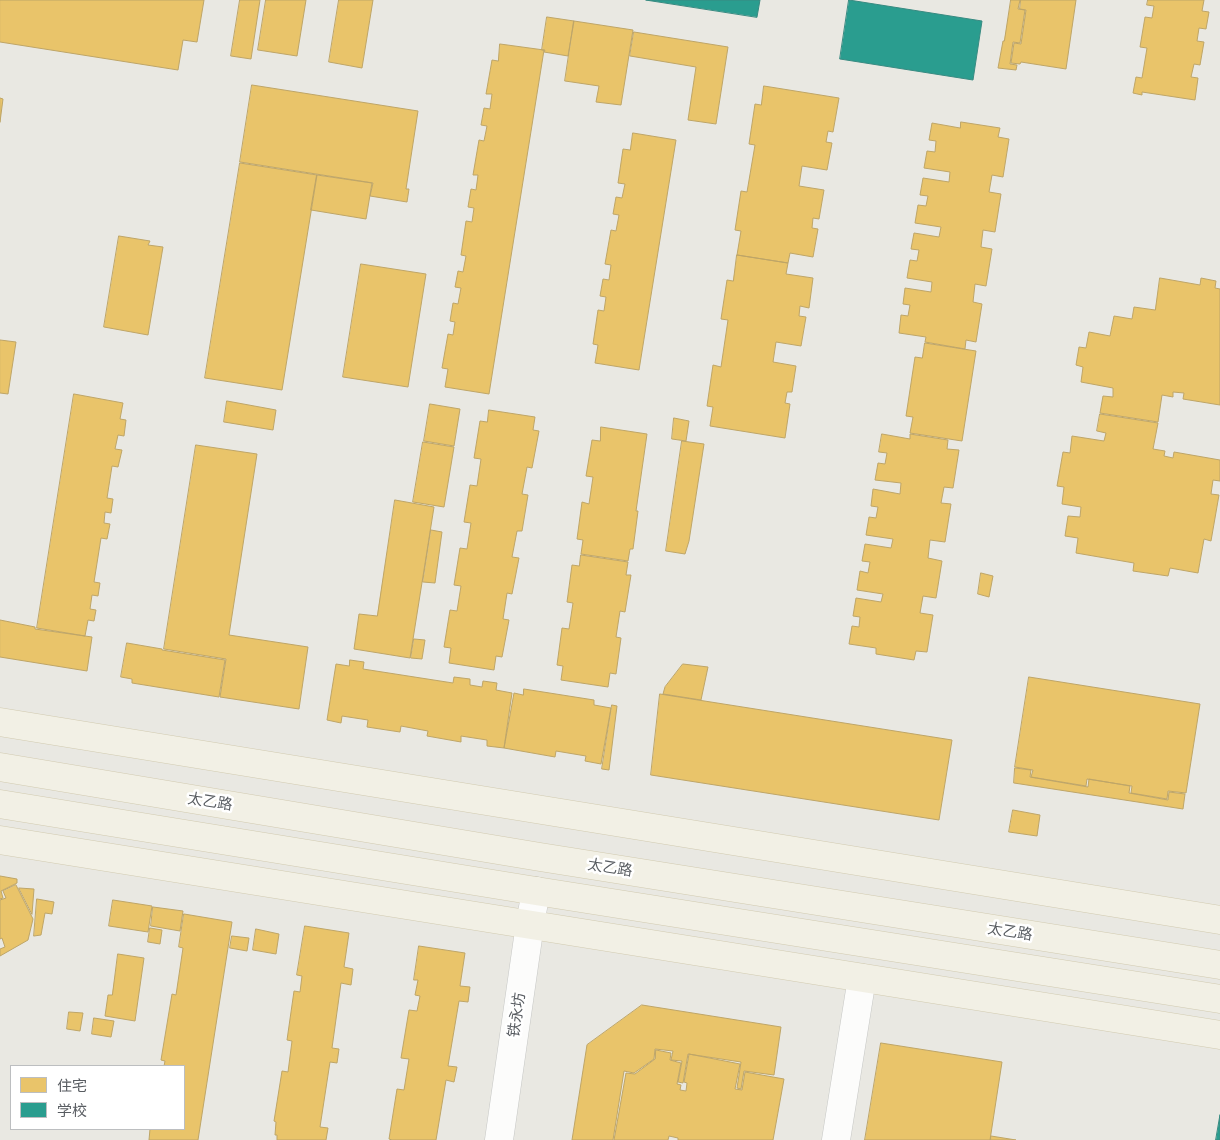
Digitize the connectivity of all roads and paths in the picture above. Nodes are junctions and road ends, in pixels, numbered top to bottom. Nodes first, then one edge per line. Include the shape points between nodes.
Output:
1 (0, 722) edge
2 (0, 767) edge
3 (0, 804) edge
4 (0, 840) edge
5 (536, 891) junction
6 (1220, 920) edge
7 (530, 924) junction
8 (1220, 965) edge
9 (862, 978) junction
10 (1220, 999) edge
11 (1220, 1036) edge
12 (499, 1140) edge
13 (836, 1140) edge

1 - 6 main road
2 - 8 main road, 太乙路 via 550,859
3 - 5 main road
4 - 7 main road
5 - 7 street, 铁永坊
5 - 10 main road
7 - 9 main road
7 - 12 street, 铁永坊
9 - 11 main road
9 - 13 street

